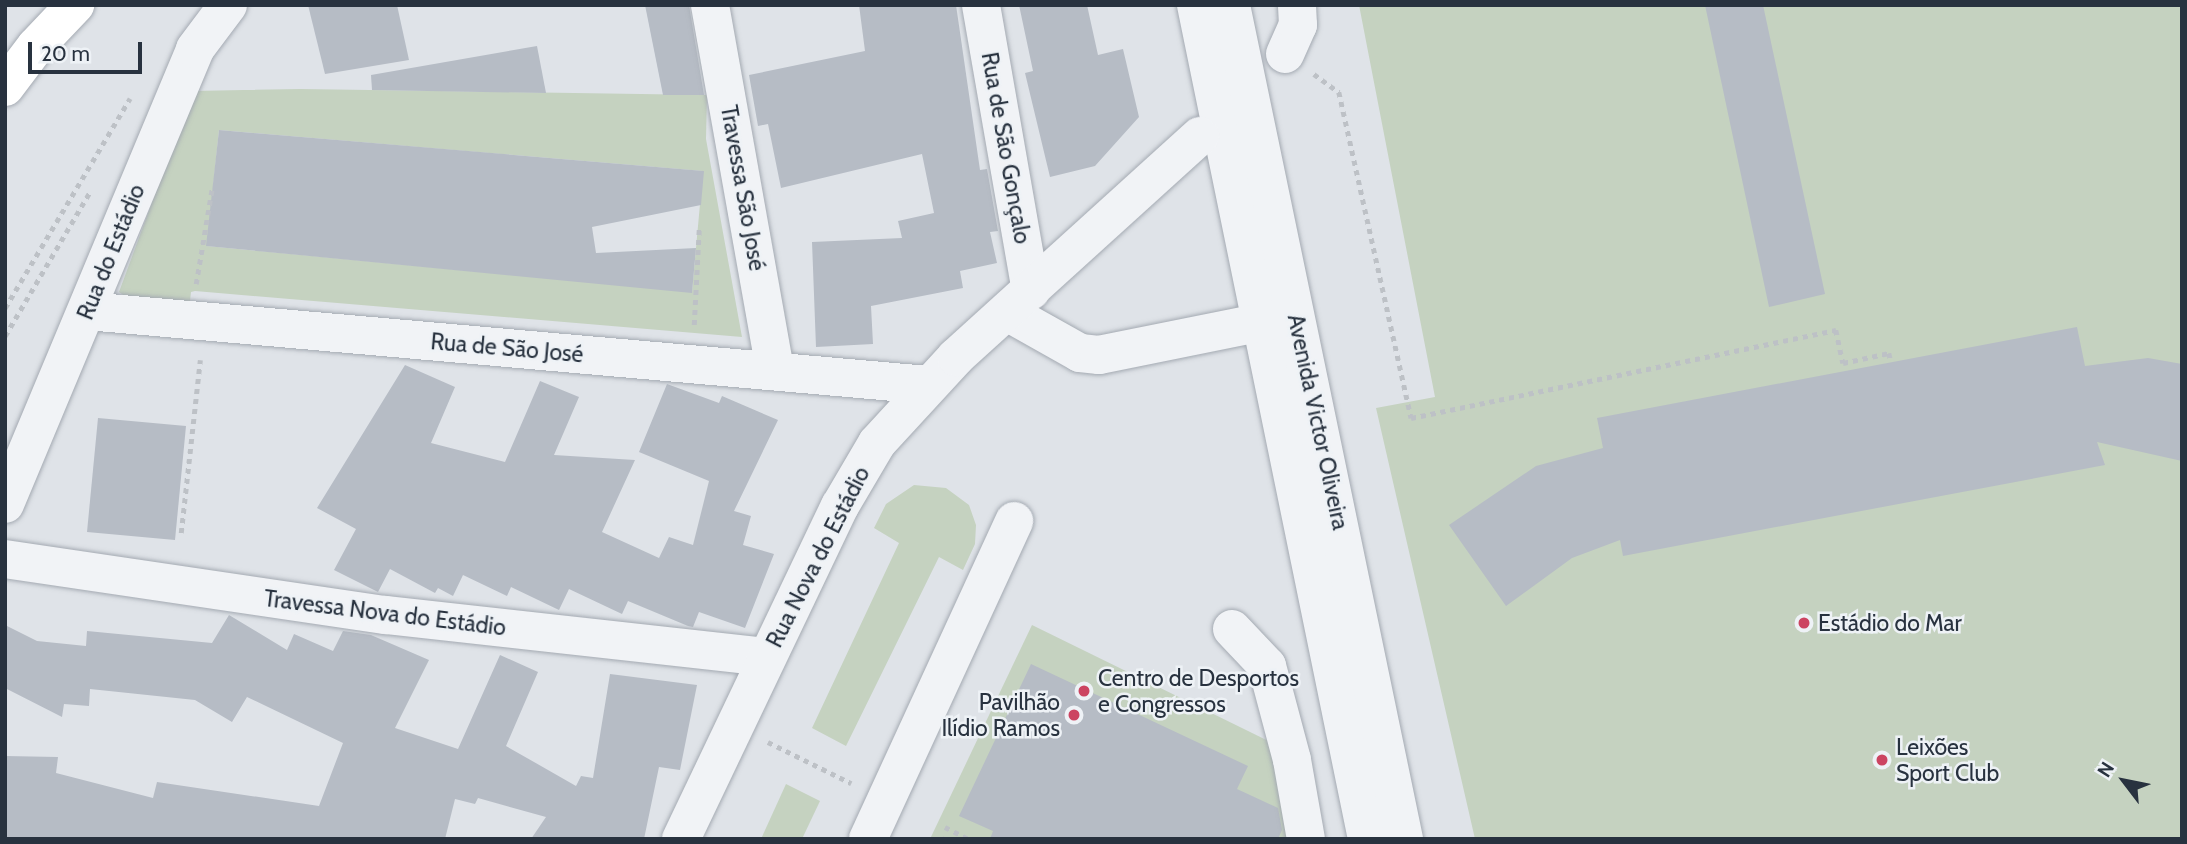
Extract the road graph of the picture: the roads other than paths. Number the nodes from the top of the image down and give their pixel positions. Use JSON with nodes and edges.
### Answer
{"nodes":[{"id":1,"x":75,"y":5,"type":"edge"},
{"id":2,"x":228,"y":5,"type":"edge"},
{"id":3,"x":710,"y":5,"type":"edge"},
{"id":4,"x":981,"y":5,"type":"edge"},
{"id":5,"x":1196,"y":5,"type":"edge"},
{"id":6,"x":1231,"y":5,"type":"edge"},
{"id":7,"x":1297,"y":5,"type":"edge"},
{"id":8,"x":1284,"y":54,"type":"road end"},
{"id":9,"x":5,"y":86,"type":"edge"},
{"id":10,"x":1200,"y":136,"type":"dead end"},
{"id":11,"x":1019,"y":301,"type":"junction"},
{"id":12,"x":87,"y":311,"type":"junction"},
{"id":13,"x":1280,"y":319,"type":"junction"},
{"id":14,"x":775,"y":371,"type":"junction"},
{"id":15,"x":927,"y":385,"type":"junction"},
{"id":16,"x":5,"y":505,"type":"edge"},
{"id":17,"x":1014,"y":521,"type":"dead end"},
{"id":18,"x":5,"y":559,"type":"edge"},
{"id":19,"x":1232,"y":629,"type":"dead end"},
{"id":20,"x":767,"y":657,"type":"junction"},
{"id":21,"x":681,"y":839,"type":"edge"},
{"id":22,"x":868,"y":839,"type":"edge"},
{"id":23,"x":1306,"y":839,"type":"edge"},
{"id":24,"x":1367,"y":839,"type":"edge"},
{"id":25,"x":1404,"y":839,"type":"edge"}],
"edges":[{"from":1,"to":9,"type":"highway"},
{"from":2,"to":12,"type":"street","name":"Rua do Estádio"},
{"from":3,"to":14,"type":"street","name":"Travessa São José"},
{"from":4,"to":11,"type":"street","name":"Rua de São Gonçalo"},
{"from":5,"to":13,"type":"street","name":"Avenida Victor Oliveira"},
{"from":6,"to":13,"type":"street","name":"Avenida Victor Oliveira"},
{"from":7,"to":8,"type":"street"},
{"from":10,"to":11,"type":"street","name":"Rua Nova do Estádio"},
{"from":11,"to":13,"type":"street"},
{"from":11,"to":15,"type":"street","name":"Rua Nova do Estádio"},
{"from":12,"to":14,"type":"street","name":"Rua de São José"},
{"from":12,"to":16,"type":"street","name":"Rua do Estádio"},
{"from":13,"to":24,"type":"street","name":"Avenida Victor Oliveira"},
{"from":13,"to":25,"type":"street","name":"Avenida Victor Oliveira"},
{"from":14,"to":15,"type":"street","name":"Rua de São José"},
{"from":15,"to":20,"type":"street","name":"Rua Nova do Estádio"},
{"from":17,"to":22,"type":"street"},
{"from":18,"to":20,"type":"street","name":"Travessa Nova do Estádio"},
{"from":19,"to":23,"type":"street"},
{"from":20,"to":21,"type":"street","name":"Rua Nova do Estádio"}]}
